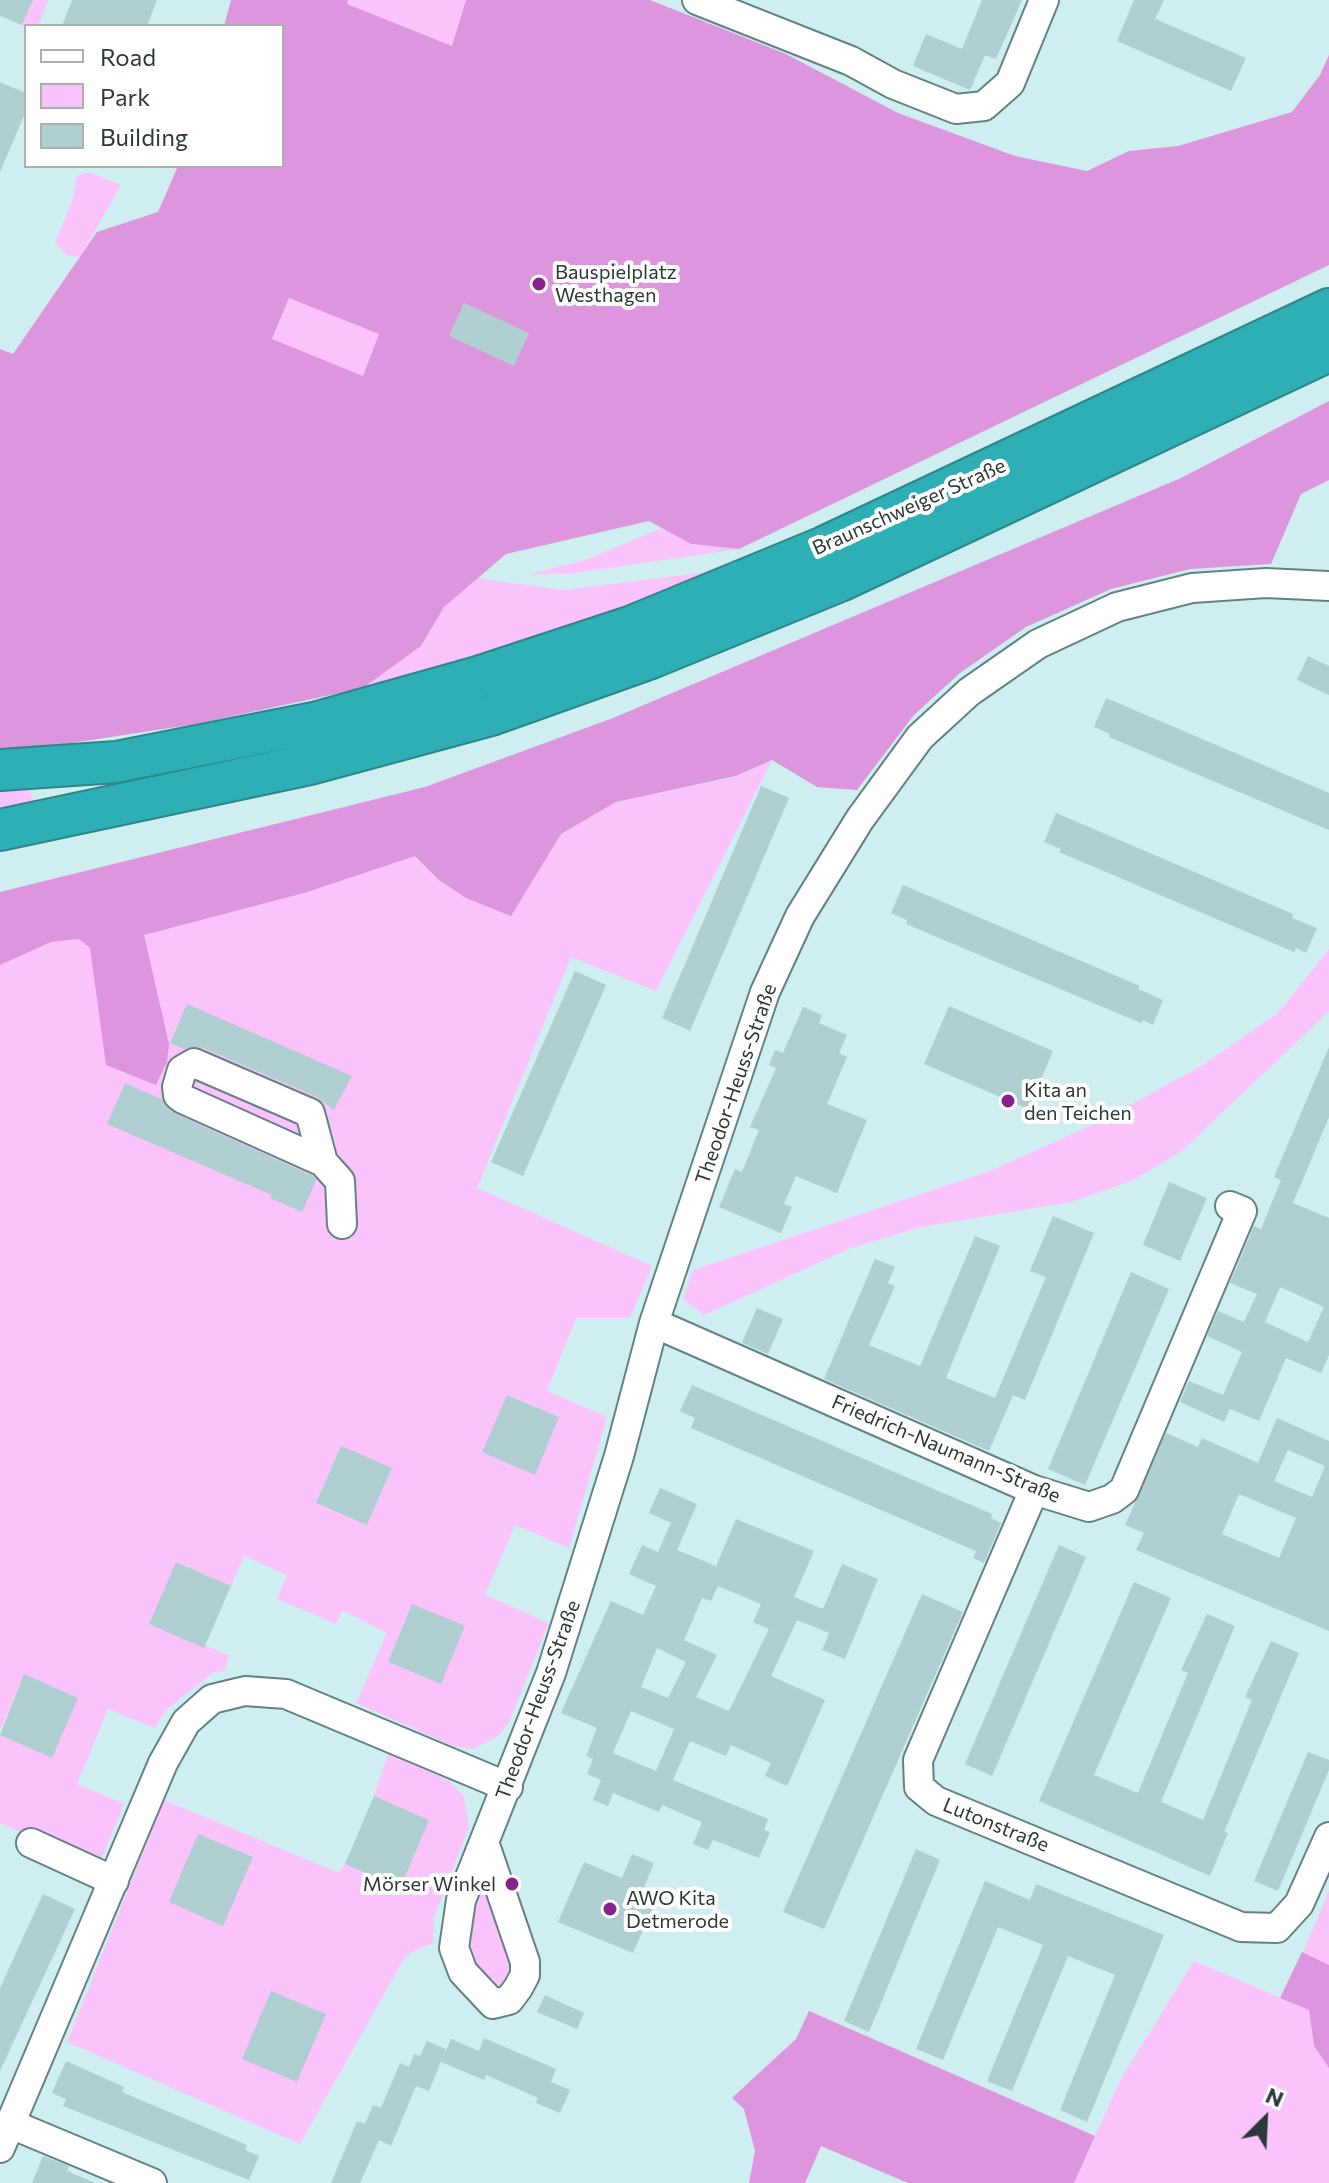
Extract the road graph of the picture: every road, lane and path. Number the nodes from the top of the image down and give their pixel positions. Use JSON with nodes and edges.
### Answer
{"nodes":[{"id":1,"x":697,"y":0,"type":"edge"},
{"id":2,"x":1044,"y":0,"type":"edge"},
{"id":3,"x":751,"y":9,"type":"edge"},
{"id":4,"x":1329,"y":309,"type":"edge"},
{"id":5,"x":1329,"y":351,"type":"edge"},
{"id":6,"x":1328,"y":584,"type":"edge"},
{"id":7,"x":0,"y":770,"type":"edge"},
{"id":8,"x":0,"y":830,"type":"edge"},
{"id":9,"x":323,"y":1162,"type":"junction"},
{"id":10,"x":1230,"y":1206,"type":"dead end"},
{"id":11,"x":342,"y":1224,"type":"dead end"},
{"id":12,"x":654,"y":1323,"type":"junction"},
{"id":13,"x":1034,"y":1490,"type":"junction"},
{"id":14,"x":508,"y":1787,"type":"junction"},
{"id":15,"x":1329,"y":1837,"type":"edge"},
{"id":16,"x":484,"y":1842,"type":"junction"},
{"id":17,"x":31,"y":1843,"type":"dead end"},
{"id":18,"x":114,"y":1881,"type":"junction"},
{"id":19,"x":5,"y":2136,"type":"edge"},
{"id":20,"x":152,"y":2183,"type":"edge"}],
"edges":[{"from":1,"to":3,"type":"street"},
{"from":2,"to":3,"type":"street"},
{"from":4,"to":7,"type":"highway","name":"Braunschweiger Straße"},
{"from":5,"to":8,"type":"highway","name":"Braunschweiger Straße"},
{"from":6,"to":12,"type":"street","name":"Theodor-Heuss-Straße"},
{"from":9,"to":9,"type":"street"},
{"from":9,"to":11,"type":"street"},
{"from":10,"to":13,"type":"street","name":"Friedrich-Naumann-Straße"},
{"from":12,"to":13,"type":"street","name":"Friedrich-Naumann-Straße"},
{"from":12,"to":14,"type":"street","name":"Theodor-Heuss-Straße"},
{"from":13,"to":15,"type":"street","name":"Lutonstraße"},
{"from":14,"to":16,"type":"street","name":"Theodor-Heuss-Straße"},
{"from":14,"to":18,"type":"street"},
{"from":16,"to":16,"type":"street","name":"Theodor-Heuss-Straße"},
{"from":17,"to":18,"type":"street"},
{"from":18,"to":19,"type":"street"},
{"from":19,"to":20,"type":"street"}]}
